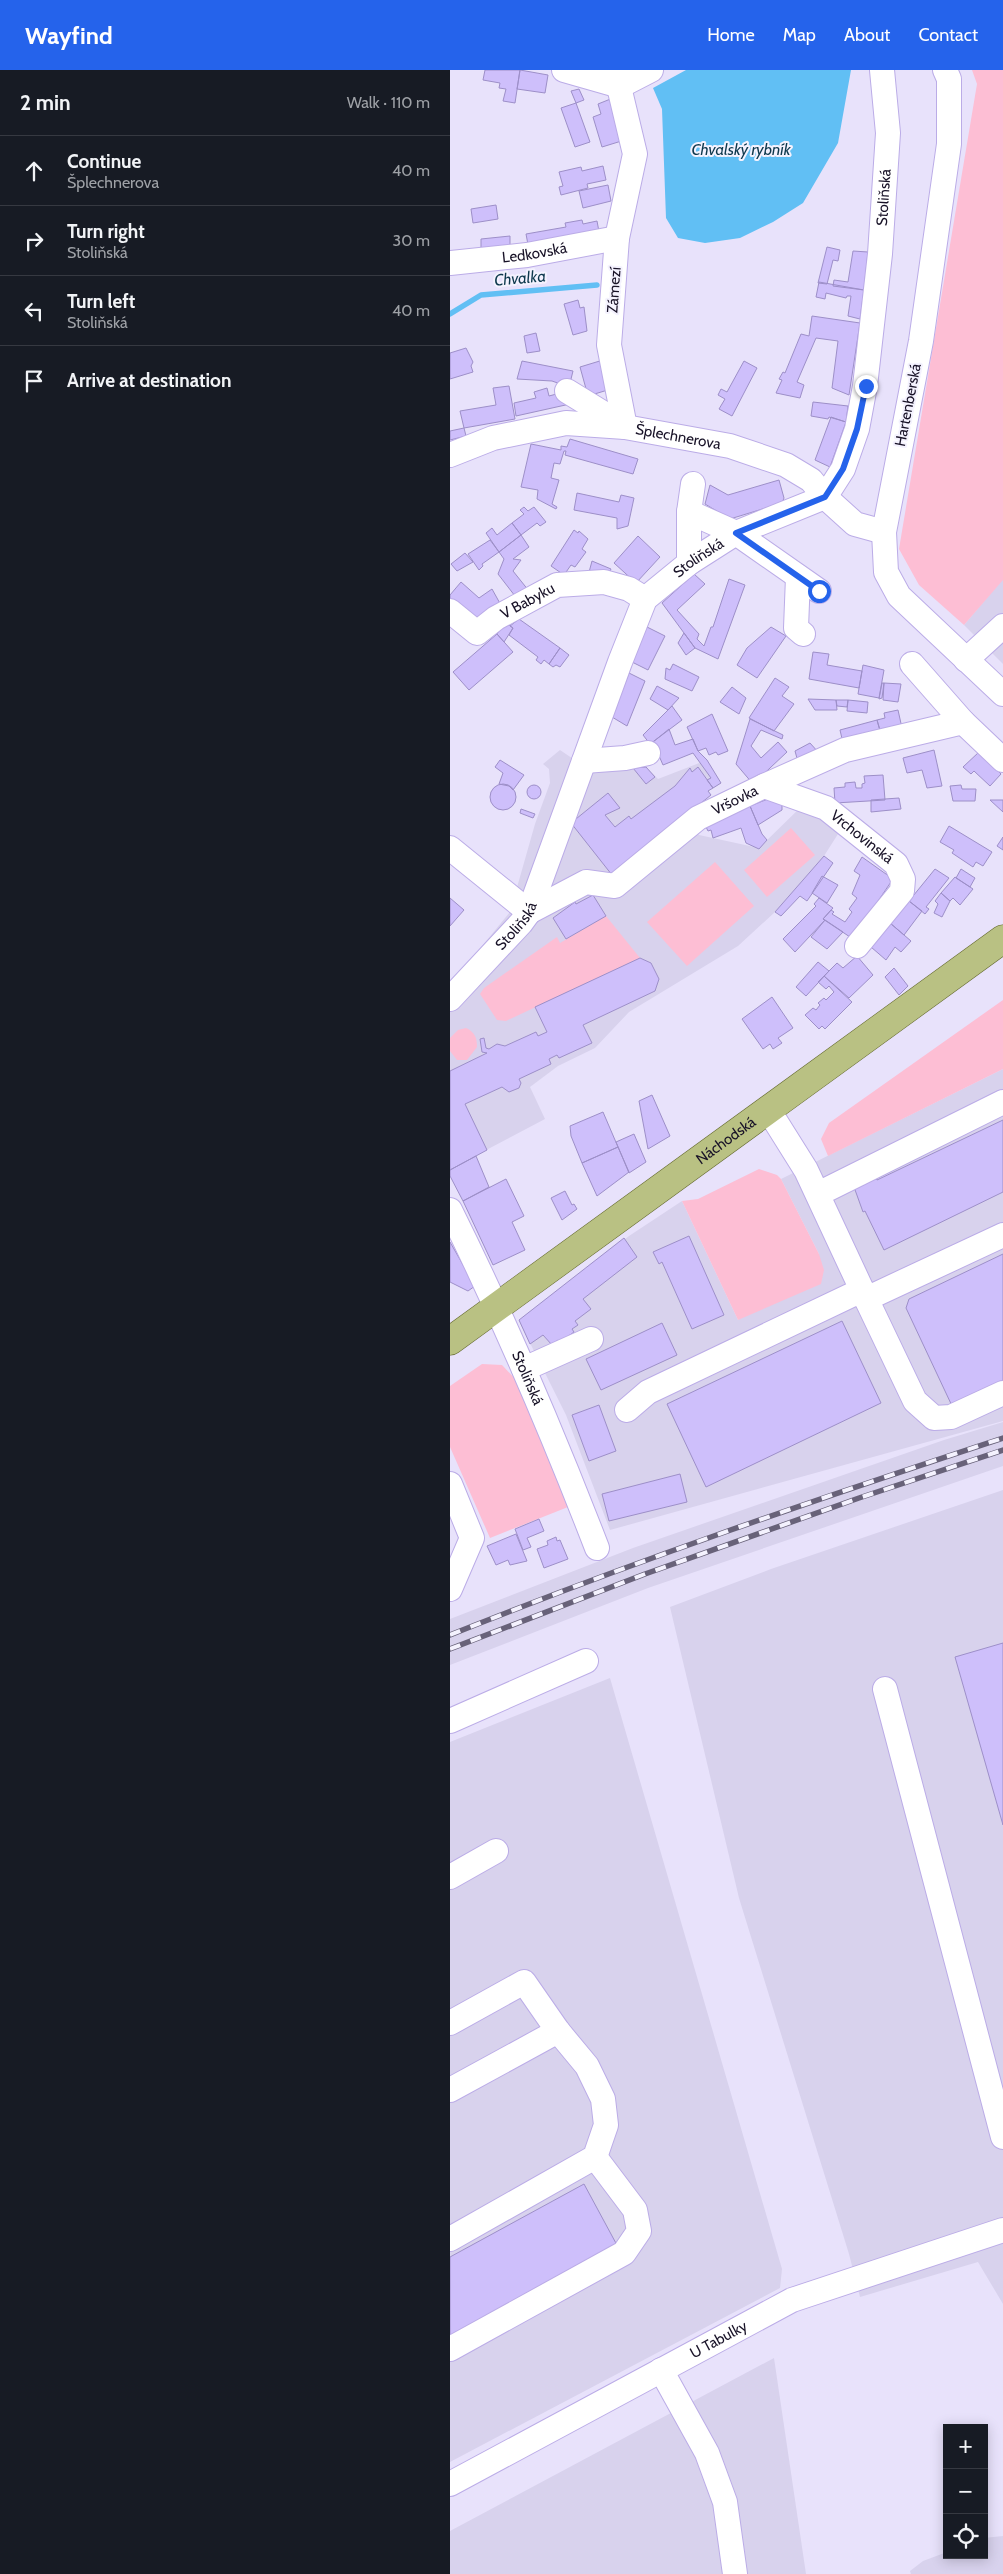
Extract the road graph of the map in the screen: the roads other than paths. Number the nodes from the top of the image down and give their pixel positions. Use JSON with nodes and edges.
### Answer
{"nodes":[{"id":1,"x":564,"y":70,"type":"edge"},
{"id":2,"x":651,"y":70,"type":"edge"},
{"id":3,"x":882,"y":70,"type":"edge"},
{"id":4,"x":945,"y":70,"type":"edge"},
{"id":5,"x":617,"y":78,"type":"edge"},
{"id":6,"x":618,"y":238,"type":"junction"},
{"id":7,"x":450,"y":262,"type":"edge"},
{"id":8,"x":568,"y":391,"type":"dead end"},
{"id":9,"x":625,"y":427,"type":"junction"},
{"id":10,"x":450,"y":454,"type":"edge"},
{"id":11,"x":693,"y":484,"type":"dead end"},
{"id":12,"x":825,"y":497,"type":"junction"},
{"id":13,"x":689,"y":512,"type":"junction"},
{"id":14,"x":884,"y":532,"type":"junction"},
{"id":15,"x":736,"y":533,"type":"junction"},
{"id":16,"x":689,"y":563,"type":"junction"},
{"id":17,"x":798,"y":577,"type":"junction"},
{"id":18,"x":819,"y":591,"type":"dead end"},
{"id":19,"x":645,"y":599,"type":"junction"},
{"id":20,"x":450,"y":611,"type":"edge"},
{"id":21,"x":1003,"y":626,"type":"edge"},
{"id":22,"x":803,"y":634,"type":"dead end"},
{"id":23,"x":966,"y":660,"type":"junction"},
{"id":24,"x":912,"y":664,"type":"dead end"},
{"id":25,"x":1003,"y":694,"type":"edge"},
{"id":26,"x":963,"y":722,"type":"junction"},
{"id":27,"x":648,"y":752,"type":"dead end"},
{"id":28,"x":1003,"y":760,"type":"edge"},
{"id":29,"x":584,"y":761,"type":"junction"},
{"id":30,"x":764,"y":786,"type":"junction"},
{"id":31,"x":450,"y":848,"type":"edge"},
{"id":32,"x":529,"y":912,"type":"junction"},
{"id":33,"x":1003,"y":939,"type":"edge"},
{"id":34,"x":856,"y":946,"type":"dead end"},
{"id":35,"x":450,"y":999,"type":"edge"},
{"id":36,"x":1003,"y":1102,"type":"edge"},
{"id":37,"x":769,"y":1110,"type":"junction"},
{"id":38,"x":818,"y":1194,"type":"junction"},
{"id":39,"x":450,"y":1210,"type":"edge"},
{"id":40,"x":1003,"y":1235,"type":"edge"},
{"id":41,"x":864,"y":1294,"type":"junction"},
{"id":42,"x":497,"y":1308,"type":"junction"},
{"id":43,"x":591,"y":1339,"type":"dead end"},
{"id":44,"x":450,"y":1341,"type":"edge"},
{"id":45,"x":524,"y":1369,"type":"junction"},
{"id":46,"x":1003,"y":1393,"type":"edge"},
{"id":47,"x":627,"y":1410,"type":"dead end"},
{"id":48,"x":450,"y":1484,"type":"edge"},
{"id":49,"x":597,"y":1548,"type":"dead end"},
{"id":50,"x":450,"y":1589,"type":"edge"},
{"id":51,"x":586,"y":1661,"type":"dead end"},
{"id":52,"x":886,"y":1689,"type":"dead end"},
{"id":53,"x":450,"y":1721,"type":"edge"},
{"id":54,"x":496,"y":1851,"type":"dead end"},
{"id":55,"x":450,"y":1877,"type":"edge"},
{"id":56,"x":450,"y":2023,"type":"edge"},
{"id":57,"x":558,"y":2031,"type":"junction"},
{"id":58,"x":450,"y":2090,"type":"edge"},
{"id":59,"x":1003,"y":2137,"type":"edge"},
{"id":60,"x":595,"y":2157,"type":"junction"},
{"id":61,"x":1003,"y":2230,"type":"edge"},
{"id":62,"x":450,"y":2239,"type":"edge"},
{"id":63,"x":450,"y":2349,"type":"edge"},
{"id":64,"x":661,"y":2370,"type":"junction"},
{"id":65,"x":450,"y":2484,"type":"edge"},
{"id":66,"x":735,"y":2574,"type":"edge"}],
"edges":[{"from":1,"to":5,"type":"street"},
{"from":2,"to":5,"type":"street"},
{"from":3,"to":12,"type":"street","name":"Stoliňská"},
{"from":4,"to":14,"type":"street","name":"Hartenberská"},
{"from":5,"to":6,"type":"street","name":"Zámezí"},
{"from":6,"to":7,"type":"street","name":"Ledkovská"},
{"from":6,"to":9,"type":"street","name":"Zámezí"},
{"from":8,"to":9,"type":"street"},
{"from":9,"to":10,"type":"street","name":"Šplechnerova"},
{"from":9,"to":12,"type":"street","name":"Šplechnerova"},
{"from":11,"to":13,"type":"street"},
{"from":12,"to":14,"type":"street","name":"Šplechnerova"},
{"from":12,"to":15,"type":"street","name":"Stoliňská"},
{"from":13,"to":15,"type":"street"},
{"from":13,"to":16,"type":"street"},
{"from":14,"to":23,"type":"street","name":"Hartenberská"},
{"from":15,"to":16,"type":"street","name":"Stoliňská"},
{"from":15,"to":17,"type":"street"},
{"from":16,"to":19,"type":"street","name":"Stoliňská"},
{"from":17,"to":18,"type":"street"},
{"from":17,"to":22,"type":"street"},
{"from":19,"to":20,"type":"street","name":"V Babyku"},
{"from":19,"to":29,"type":"street","name":"Stoliňská"},
{"from":21,"to":23,"type":"street"},
{"from":23,"to":25,"type":"street","name":"Hartenberská"},
{"from":24,"to":26,"type":"street"},
{"from":26,"to":28,"type":"street"},
{"from":26,"to":30,"type":"street","name":"Vršovka"},
{"from":27,"to":29,"type":"street"},
{"from":29,"to":32,"type":"street","name":"Stoliňská"},
{"from":30,"to":32,"type":"street","name":"Vršovka"},
{"from":30,"to":34,"type":"street","name":"Vrchovinská"},
{"from":31,"to":32,"type":"street"},
{"from":32,"to":35,"type":"street","name":"Stoliňská"},
{"from":33,"to":37,"type":"main road","name":"Náchodská"},
{"from":36,"to":38,"type":"street"},
{"from":37,"to":38,"type":"street"},
{"from":37,"to":42,"type":"main road","name":"Náchodská"},
{"from":38,"to":41,"type":"street"},
{"from":39,"to":42,"type":"street","name":"Stoliňská"},
{"from":40,"to":41,"type":"street"},
{"from":41,"to":46,"type":"street"},
{"from":41,"to":47,"type":"street"},
{"from":42,"to":44,"type":"main road","name":"Náchodská"},
{"from":42,"to":45,"type":"street","name":"Stoliňská"},
{"from":43,"to":45,"type":"street"},
{"from":45,"to":49,"type":"street","name":"Stoliňská"},
{"from":48,"to":50,"type":"street"},
{"from":51,"to":53,"type":"street"},
{"from":52,"to":59,"type":"street"},
{"from":54,"to":55,"type":"street"},
{"from":56,"to":57,"type":"street"},
{"from":57,"to":58,"type":"street"},
{"from":57,"to":60,"type":"street"},
{"from":60,"to":62,"type":"street"},
{"from":60,"to":63,"type":"street"},
{"from":61,"to":64,"type":"street","name":"U Tabulky"},
{"from":64,"to":65,"type":"street","name":"U Tabulky"},
{"from":64,"to":66,"type":"street"}]}
